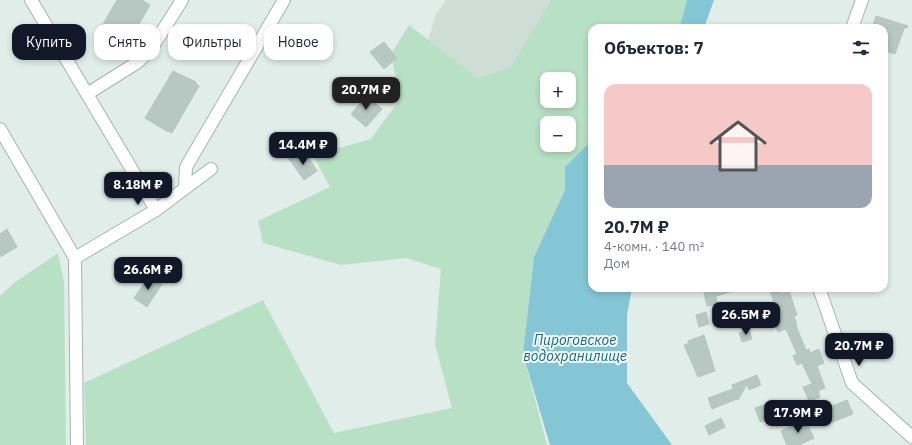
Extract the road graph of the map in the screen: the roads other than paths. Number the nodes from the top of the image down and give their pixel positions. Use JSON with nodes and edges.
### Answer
{"nodes":[{"id":1,"x":31,"y":0,"type":"edge"},
{"id":2,"x":182,"y":0,"type":"edge"},
{"id":3,"x":284,"y":0,"type":"edge"},
{"id":4,"x":862,"y":0,"type":"edge"},
{"id":5,"x":853,"y":24,"type":"edge"},
{"id":6,"x":87,"y":94,"type":"junction"},
{"id":7,"x":0,"y":129,"type":"edge"},
{"id":8,"x":211,"y":169,"type":"dead end"},
{"id":9,"x":185,"y":188,"type":"junction"},
{"id":10,"x":156,"y":210,"type":"junction"},
{"id":11,"x":75,"y":258,"type":"junction"},
{"id":12,"x":820,"y":292,"type":"edge"},
{"id":13,"x":912,"y":437,"type":"edge"},
{"id":14,"x":77,"y":445,"type":"edge"}],
"edges":[{"from":1,"to":6,"type":"street"},
{"from":2,"to":6,"type":"street"},
{"from":3,"to":9,"type":"street"},
{"from":4,"to":5,"type":"street"},
{"from":6,"to":10,"type":"street"},
{"from":7,"to":11,"type":"street"},
{"from":8,"to":9,"type":"street"},
{"from":9,"to":10,"type":"street"},
{"from":10,"to":11,"type":"street"},
{"from":11,"to":14,"type":"street"},
{"from":12,"to":13,"type":"street"}]}
